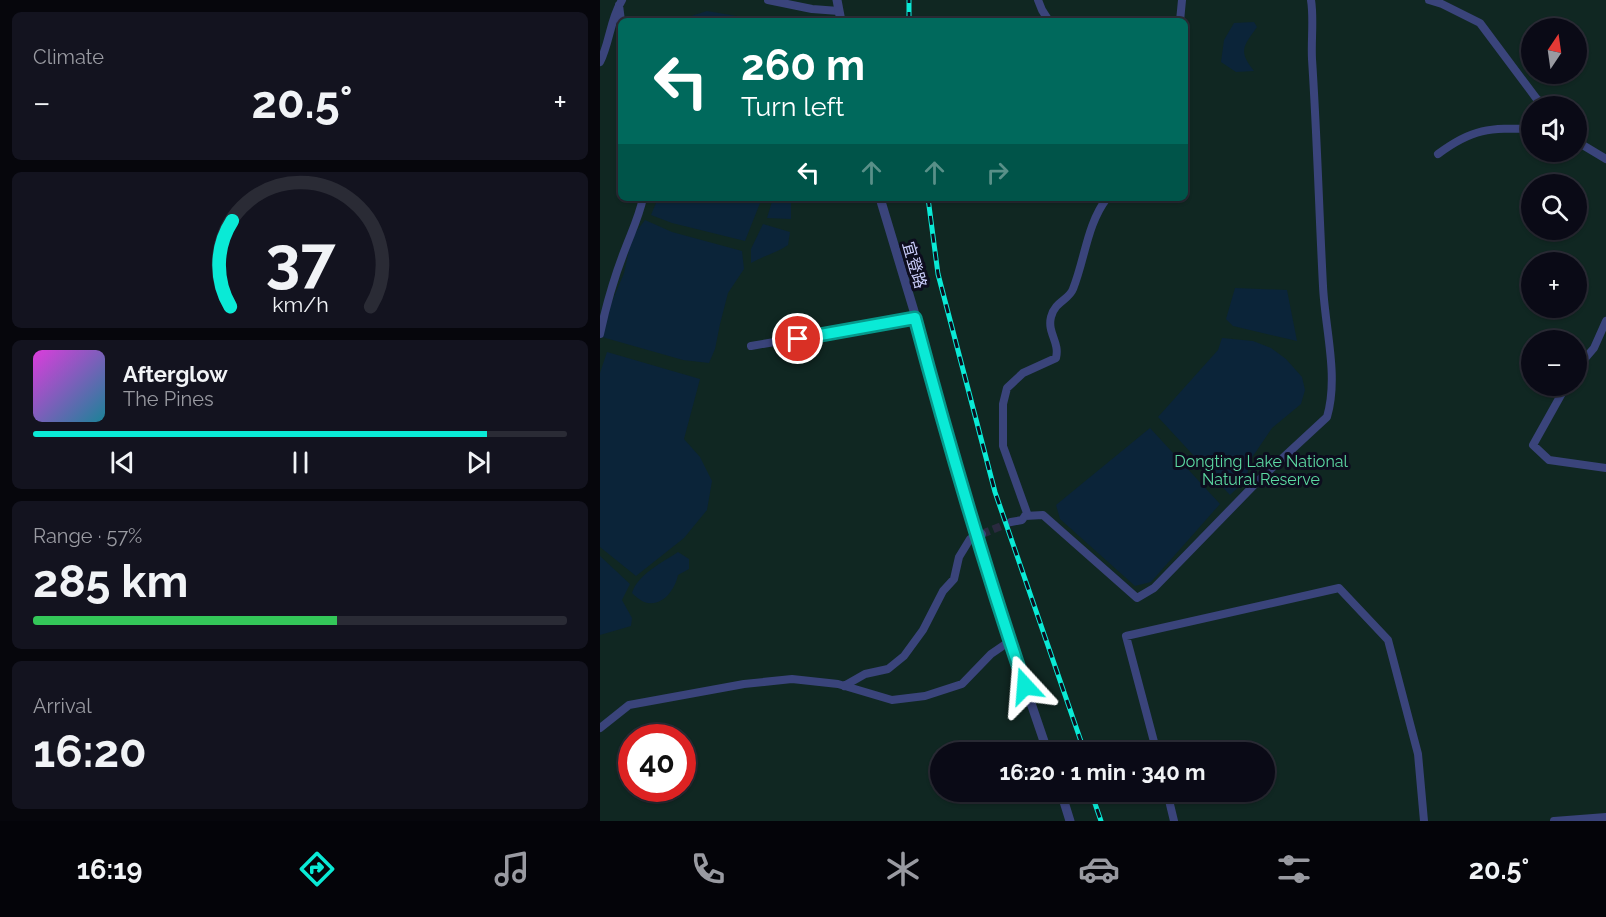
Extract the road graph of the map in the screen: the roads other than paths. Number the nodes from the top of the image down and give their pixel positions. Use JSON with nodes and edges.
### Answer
{"nodes":[{"id":1,"x":768,"y":0,"type":"edge"},
{"id":2,"x":837,"y":0,"type":"edge"},
{"id":3,"x":1038,"y":0,"type":"edge"},
{"id":4,"x":1182,"y":0,"type":"edge"},
{"id":5,"x":1311,"y":0,"type":"edge"},
{"id":6,"x":1429,"y":0,"type":"edge"},
{"id":7,"x":620,"y":2,"type":"edge"},
{"id":8,"x":840,"y":16,"type":"edge"},
{"id":9,"x":621,"y":18,"type":"edge"},
{"id":10,"x":1047,"y":18,"type":"edge"},
{"id":11,"x":1180,"y":18,"type":"edge"},
{"id":12,"x":600,"y":62,"type":"edge"},
{"id":13,"x":1535,"y":96,"type":"edge"},
{"id":14,"x":1521,"y":129,"type":"edge"},
{"id":15,"x":1587,"y":148,"type":"edge"},
{"id":16,"x":1438,"y":154,"type":"dead end"},
{"id":17,"x":1606,"y":159,"type":"edge"},
{"id":18,"x":642,"y":201,"type":"edge"},
{"id":19,"x":881,"y":201,"type":"edge"},
{"id":20,"x":1105,"y":201,"type":"edge"},
{"id":21,"x":915,"y":318,"type":"junction"},
{"id":22,"x":1606,"y":321,"type":"edge"},
{"id":23,"x":600,"y":334,"type":"edge"},
{"id":24,"x":751,"y":346,"type":"dead end"},
{"id":25,"x":1587,"y":356,"type":"edge"},
{"id":26,"x":1560,"y":396,"type":"edge"},
{"id":27,"x":1606,"y":468,"type":"edge"},
{"id":28,"x":1025,"y":516,"type":"junction"},
{"id":29,"x":1011,"y":522,"type":"tunnel mouth"},
{"id":30,"x":979,"y":535,"type":"junction"},
{"id":31,"x":1010,"y":641,"type":"junction"},
{"id":32,"x":844,"y":686,"type":"junction"},
{"id":33,"x":600,"y":728,"type":"edge"},
{"id":34,"x":1044,"y":742,"type":"edge"},
{"id":35,"x":1154,"y":742,"type":"edge"},
{"id":36,"x":1064,"y":802,"type":"edge"},
{"id":37,"x":1169,"y":802,"type":"edge"},
{"id":38,"x":1606,"y":817,"type":"edge"},
{"id":39,"x":1071,"y":821,"type":"edge"},
{"id":40,"x":1174,"y":821,"type":"edge"},
{"id":41,"x":1424,"y":821,"type":"edge"},
{"id":42,"x":1554,"y":821,"type":"edge"}],
"edges":[{"from":1,"to":8,"type":"street"},
{"from":2,"to":8,"type":"street"},
{"from":3,"to":10,"type":"street"},
{"from":4,"to":11,"type":"street"},
{"from":5,"to":28,"type":"street"},
{"from":6,"to":13,"type":"street"},
{"from":7,"to":9,"type":"street"},
{"from":7,"to":12,"type":"street"},
{"from":14,"to":16,"type":"street"},
{"from":15,"to":17,"type":"street"},
{"from":18,"to":23,"type":"street"},
{"from":19,"to":21,"type":"street","name":"宜登路"},
{"from":20,"to":28,"type":"street"},
{"from":21,"to":24,"type":"street"},
{"from":21,"to":30,"type":"street","name":"宜登路"},
{"from":22,"to":25,"type":"street"},
{"from":26,"to":27,"type":"street"},
{"from":28,"to":29,"type":"street"},
{"from":30,"to":31,"type":"street","name":"宜登路"},
{"from":30,"to":32,"type":"street"},
{"from":31,"to":32,"type":"street"},
{"from":31,"to":34,"type":"street","name":"宜登路"},
{"from":32,"to":33,"type":"street"},
{"from":35,"to":41,"type":"street"},
{"from":36,"to":39,"type":"street"},
{"from":37,"to":40,"type":"street"},
{"from":38,"to":42,"type":"street"}]}
